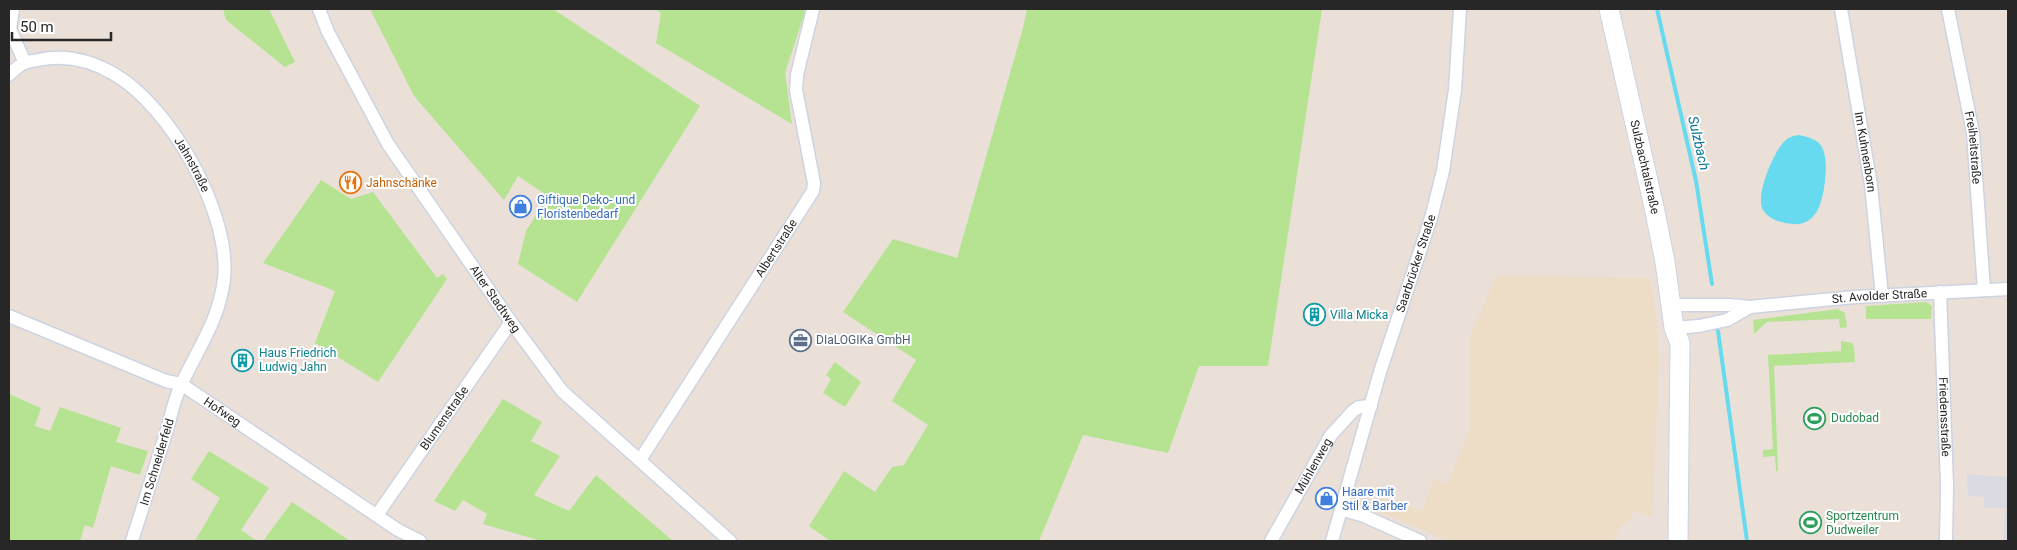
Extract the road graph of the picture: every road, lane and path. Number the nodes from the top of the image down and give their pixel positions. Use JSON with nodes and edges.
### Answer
{"nodes":[{"id":1,"x":13,"y":9,"type":"edge"},
{"id":2,"x":319,"y":9,"type":"edge"},
{"id":3,"x":813,"y":9,"type":"edge"},
{"id":4,"x":1460,"y":9,"type":"edge"},
{"id":5,"x":1609,"y":9,"type":"edge"},
{"id":6,"x":1841,"y":9,"type":"edge"},
{"id":7,"x":1948,"y":9,"type":"edge"},
{"id":8,"x":25,"y":63,"type":"junction"},
{"id":9,"x":9,"y":75,"type":"edge"},
{"id":10,"x":2008,"y":289,"type":"edge"},
{"id":11,"x":1984,"y":290,"type":"junction"},
{"id":12,"x":1940,"y":292,"type":"junction"},
{"id":13,"x":1882,"y":296,"type":"junction"},
{"id":14,"x":1671,"y":305,"type":"junction"},
{"id":15,"x":1750,"y":307,"type":"junction"},
{"id":16,"x":9,"y":316,"type":"edge"},
{"id":17,"x":511,"y":322,"type":"junction"},
{"id":18,"x":1672,"y":336,"type":"junction"},
{"id":19,"x":181,"y":384,"type":"junction"},
{"id":20,"x":1371,"y":406,"type":"junction"},
{"id":21,"x":640,"y":460,"type":"junction"},
{"id":22,"x":1341,"y":509,"type":"junction"},
{"id":23,"x":377,"y":515,"type":"junction"},
{"id":24,"x":132,"y":541,"type":"edge"},
{"id":25,"x":420,"y":541,"type":"edge"},
{"id":26,"x":730,"y":541,"type":"edge"},
{"id":27,"x":1271,"y":541,"type":"edge"},
{"id":28,"x":1332,"y":541,"type":"edge"},
{"id":29,"x":1420,"y":541,"type":"edge"},
{"id":30,"x":1666,"y":541,"type":"edge"},
{"id":31,"x":1678,"y":541,"type":"edge"},
{"id":32,"x":1946,"y":541,"type":"edge"}],
"edges":[{"from":1,"to":8,"type":"street"},
{"from":2,"to":17,"type":"street","name":"Alter Stadtweg"},
{"from":3,"to":21,"type":"street","name":"Albertstraße"},
{"from":4,"to":20,"type":"street","name":"Saarbrücker Straße"},
{"from":5,"to":14,"type":"main road","name":"Sulzbachtalstraße"},
{"from":6,"to":13,"type":"street","name":"Im Kuhnenborn"},
{"from":7,"to":11,"type":"street","name":"Freiheitstraße"},
{"from":8,"to":9,"type":"street","name":"Jahnstraße"},
{"from":8,"to":19,"type":"street","name":"Jahnstraße"},
{"from":10,"to":11,"type":"street","name":"St. Avolder Straße"},
{"from":11,"to":12,"type":"street","name":"St. Avolder Straße"},
{"from":12,"to":13,"type":"street","name":"St. Avolder Straße"},
{"from":12,"to":32,"type":"street","name":"Friedensstraße"},
{"from":13,"to":15,"type":"street","name":"St. Avolder Straße"},
{"from":14,"to":15,"type":"street","name":"St. Avolder Straße"},
{"from":14,"to":18,"type":"main road","name":"Sulzbachtalstraße"},
{"from":15,"to":18,"type":"street","name":"St. Avolder Straße"},
{"from":16,"to":19,"type":"street","name":"Hofweg"},
{"from":17,"to":21,"type":"street","name":"Alter Stadtweg"},
{"from":17,"to":23,"type":"street","name":"Blumenstraße"},
{"from":18,"to":30,"type":"main road","name":"Sulzbachtalstraße"},
{"from":18,"to":31,"type":"main road","name":"Sulzbachtalstraße"},
{"from":19,"to":23,"type":"street","name":"Hofweg"},
{"from":19,"to":24,"type":"street","name":"Im Schneiderfeld"},
{"from":20,"to":22,"type":"street","name":"Saarbrücker Straße"},
{"from":20,"to":27,"type":"street","name":"Mühlenweg"},
{"from":21,"to":26,"type":"street","name":"Alter Stadtweg"},
{"from":22,"to":28,"type":"street","name":"Saarbrücker Straße"},
{"from":22,"to":29,"type":"street"},
{"from":23,"to":25,"type":"street","name":"Hofweg"}]}
